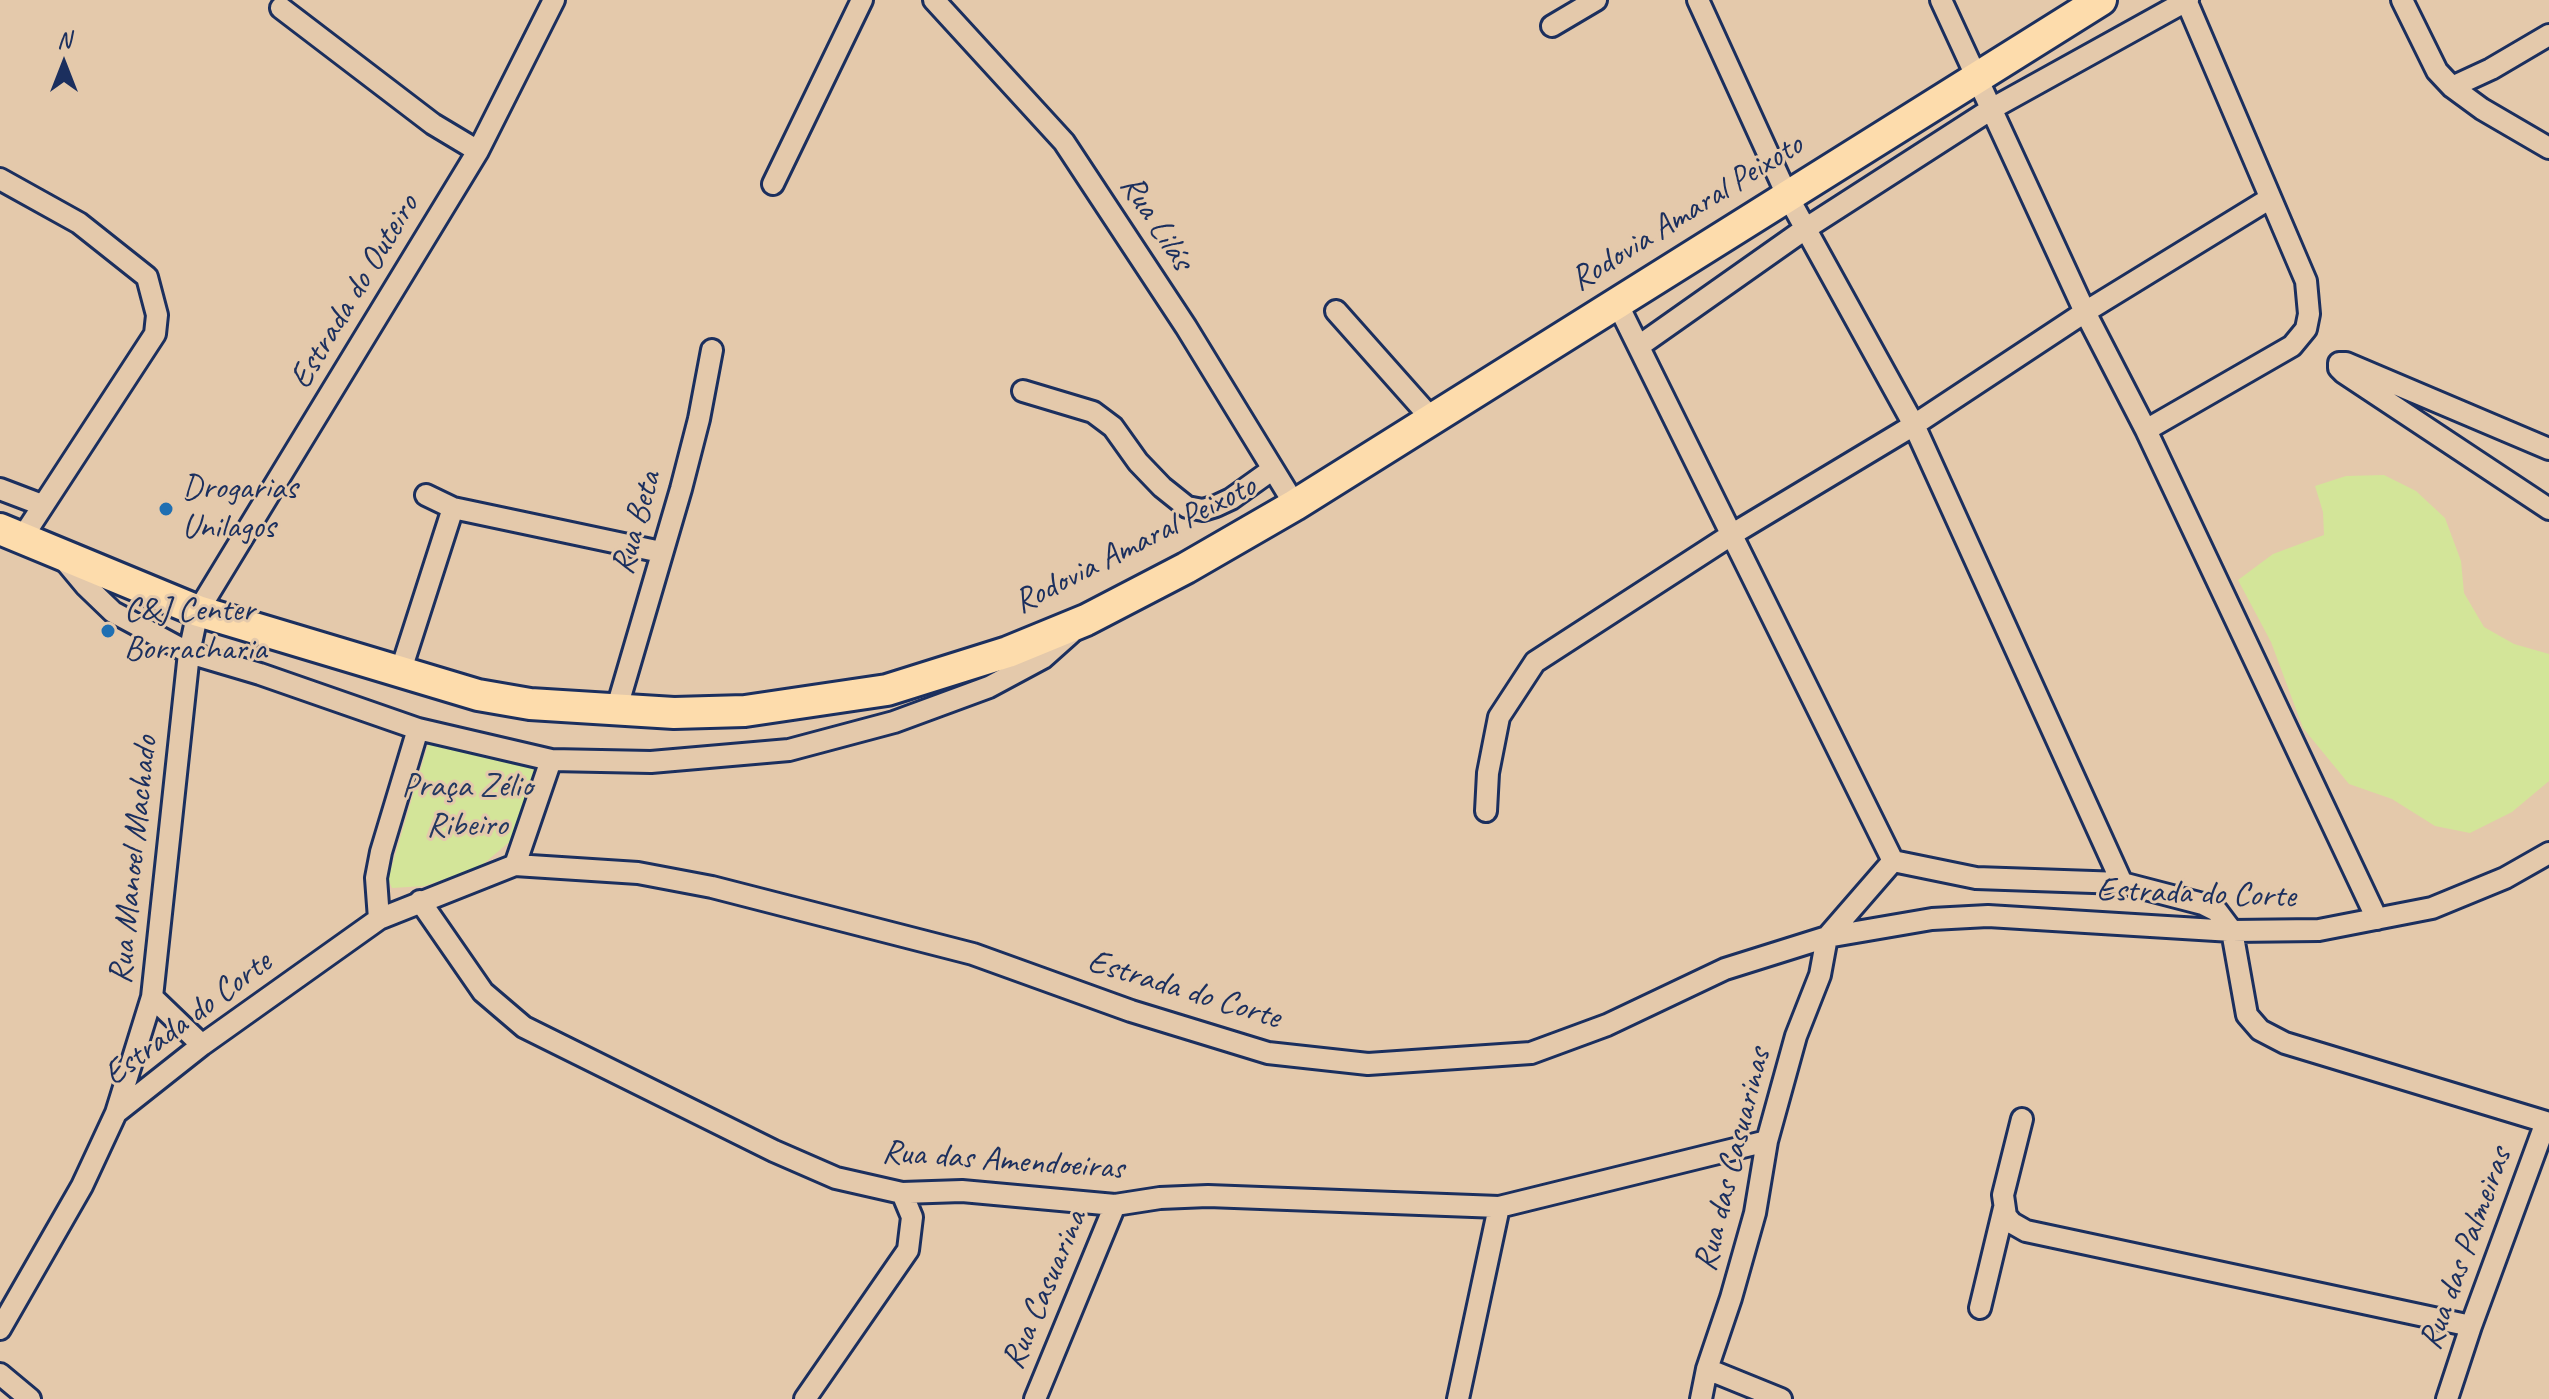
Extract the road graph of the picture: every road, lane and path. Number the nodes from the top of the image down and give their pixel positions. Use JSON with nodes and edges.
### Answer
{"nodes":[{"id":1,"x":554,"y":0,"type":"edge"},
{"id":2,"x":862,"y":0,"type":"edge"},
{"id":3,"x":934,"y":0,"type":"edge"},
{"id":4,"x":1596,"y":0,"type":"edge"},
{"id":5,"x":1698,"y":0,"type":"edge"},
{"id":6,"x":1941,"y":0,"type":"edge"},
{"id":7,"x":2101,"y":0,"type":"edge"},
{"id":8,"x":2187,"y":0,"type":"edge"},
{"id":9,"x":2402,"y":0,"type":"edge"},
{"id":10,"x":281,"y":8,"type":"dead end"},
{"id":11,"x":1552,"y":26,"type":"dead end"},
{"id":12,"x":2549,"y":35,"type":"edge"},
{"id":13,"x":1978,"y":77,"type":"junction"},
{"id":14,"x":2452,"y":87,"type":"junction"},
{"id":15,"x":1993,"y":108,"type":"junction"},
{"id":16,"x":2549,"y":148,"type":"edge"},
{"id":17,"x":478,"y":151,"type":"junction"},
{"id":18,"x":0,"y":179,"type":"edge"},
{"id":19,"x":773,"y":184,"type":"dead end"},
{"id":20,"x":1787,"y":195,"type":"junction"},
{"id":21,"x":2269,"y":199,"type":"junction"},
{"id":22,"x":1805,"y":229,"type":"junction"},
{"id":23,"x":1617,"y":303,"type":"junction"},
{"id":24,"x":1336,"y":311,"type":"dead end"},
{"id":25,"x":2085,"y":312,"type":"junction"},
{"id":26,"x":1639,"y":346,"type":"junction"},
{"id":27,"x":712,"y":350,"type":"dead end"},
{"id":28,"x":1023,"y":391,"type":"dead end"},
{"id":29,"x":1431,"y":418,"type":"junction"},
{"id":30,"x":1914,"y":425,"type":"junction"},
{"id":31,"x":2146,"y":430,"type":"junction"},
{"id":32,"x":2549,"y":449,"type":"edge"},
{"id":33,"x":1273,"y":469,"type":"junction"},
{"id":34,"x":0,"y":489,"type":"edge"},
{"id":35,"x":426,"y":495,"type":"dead end"},
{"id":36,"x":42,"y":505,"type":"junction"},
{"id":37,"x":1295,"y":505,"type":"junction"},
{"id":38,"x":453,"y":508,"type":"junction"},
{"id":39,"x":2549,"y":509,"type":"edge"},
{"id":40,"x":11,"y":533,"type":"edge"},
{"id":41,"x":1731,"y":535,"type":"junction"},
{"id":42,"x":661,"y":552,"type":"junction"},
{"id":43,"x":59,"y":553,"type":"junction"},
{"id":44,"x":198,"y":611,"type":"junction"},
{"id":45,"x":1086,"y":620,"type":"junction"},
{"id":46,"x":189,"y":653,"type":"junction"},
{"id":47,"x":400,"y":673,"type":"junction"},
{"id":48,"x":616,"y":711,"type":"junction"},
{"id":49,"x":418,"y":729,"type":"junction"},
{"id":50,"x":551,"y":760,"type":"junction"},
{"id":51,"x":1486,"y":811,"type":"dead end"},
{"id":52,"x":2549,"y":853,"type":"edge"},
{"id":53,"x":1893,"y":861,"type":"junction"},
{"id":54,"x":515,"y":865,"type":"junction"},
{"id":55,"x":2122,"y":883,"type":"junction"},
{"id":56,"x":420,"y":901,"type":"junction"},
{"id":57,"x":379,"y":919,"type":"junction"},
{"id":58,"x":2377,"y":919,"type":"junction"},
{"id":59,"x":2232,"y":931,"type":"junction"},
{"id":60,"x":1827,"y":937,"type":"junction"},
{"id":61,"x":152,"y":997,"type":"junction"},
{"id":62,"x":202,"y":1045,"type":"junction"},
{"id":63,"x":116,"y":1113,"type":"junction"},
{"id":64,"x":2022,"y":1119,"type":"dead end"},
{"id":65,"x":2547,"y":1121,"type":"edge"},
{"id":66,"x":1767,"y":1141,"type":"junction"},
{"id":67,"x":902,"y":1193,"type":"junction"},
{"id":68,"x":1115,"y":1205,"type":"junction"},
{"id":69,"x":1499,"y":1207,"type":"junction"},
{"id":70,"x":2004,"y":1208,"type":"junction"},
{"id":71,"x":1980,"y":1308,"type":"dead end"},
{"id":72,"x":2471,"y":1326,"type":"junction"},
{"id":73,"x":0,"y":1329,"type":"edge"},
{"id":74,"x":1707,"y":1369,"type":"junction"},
{"id":75,"x":0,"y":1374,"type":"edge"},
{"id":76,"x":1042,"y":1397,"type":"edge"},
{"id":77,"x":30,"y":1399,"type":"edge"},
{"id":78,"x":805,"y":1399,"type":"edge"},
{"id":79,"x":1458,"y":1399,"type":"edge"},
{"id":80,"x":1701,"y":1399,"type":"edge"},
{"id":81,"x":1781,"y":1399,"type":"edge"},
{"id":82,"x":2447,"y":1399,"type":"edge"}],
"edges":[{"from":1,"to":17,"type":"street","name":"Estrada do Outeiro"},
{"from":2,"to":19,"type":"street"},
{"from":3,"to":33,"type":"street","name":"Rua Lilás"},
{"from":4,"to":11,"type":"street"},
{"from":5,"to":20,"type":"street"},
{"from":6,"to":13,"type":"street"},
{"from":7,"to":13,"type":"highway","name":"Rodovia Amaral Peixoto"},
{"from":8,"to":15,"type":"street"},
{"from":8,"to":21,"type":"street"},
{"from":9,"to":14,"type":"street"},
{"from":10,"to":17,"type":"street"},
{"from":12,"to":14,"type":"street"},
{"from":13,"to":15,"type":"street"},
{"from":13,"to":20,"type":"highway","name":"Rodovia Amaral Peixoto"},
{"from":14,"to":16,"type":"street"},
{"from":15,"to":22,"type":"street"},
{"from":15,"to":25,"type":"street"},
{"from":17,"to":44,"type":"street","name":"Estrada do Outeiro"},
{"from":18,"to":36,"type":"street"},
{"from":20,"to":22,"type":"street"},
{"from":20,"to":23,"type":"highway","name":"Rodovia Amaral Peixoto"},
{"from":21,"to":25,"type":"street"},
{"from":21,"to":31,"type":"street"},
{"from":22,"to":26,"type":"street"},
{"from":22,"to":30,"type":"street"},
{"from":23,"to":26,"type":"street"},
{"from":23,"to":29,"type":"highway","name":"Rodovia Amaral Peixoto"},
{"from":24,"to":29,"type":"street"},
{"from":25,"to":30,"type":"street"},
{"from":25,"to":31,"type":"street"},
{"from":26,"to":41,"type":"street"},
{"from":27,"to":42,"type":"street","name":"Rua Beta"},
{"from":28,"to":33,"type":"street"},
{"from":29,"to":37,"type":"highway","name":"Rodovia Amaral Peixoto"},
{"from":30,"to":41,"type":"street"},
{"from":30,"to":55,"type":"street"},
{"from":31,"to":58,"type":"street"},
{"from":32,"to":39,"type":"street"},
{"from":33,"to":37,"type":"street","name":"Rua Lilás"},
{"from":34,"to":36,"type":"street"},
{"from":35,"to":38,"type":"street"},
{"from":36,"to":40,"type":"street"},
{"from":37,"to":45,"type":"highway","name":"Rodovia Amaral Peixoto"},
{"from":38,"to":42,"type":"street"},
{"from":38,"to":47,"type":"street"},
{"from":40,"to":43,"type":"highway","name":"Rodovia Amaral Peixoto"},
{"from":41,"to":51,"type":"street"},
{"from":41,"to":53,"type":"street"},
{"from":42,"to":48,"type":"street","name":"Rua Beta"},
{"from":43,"to":44,"type":"highway","name":"Rodovia Amaral Peixoto"},
{"from":43,"to":46,"type":"street"},
{"from":44,"to":46,"type":"street","name":"Rua Manoel Machado"},
{"from":44,"to":47,"type":"highway","name":"Rodovia Amaral Peixoto"},
{"from":45,"to":48,"type":"highway","name":"Rodovia Amaral Peixoto"},
{"from":45,"to":50,"type":"street"},
{"from":46,"to":49,"type":"street"},
{"from":46,"to":61,"type":"street","name":"Rua Manoel Machado"},
{"from":47,"to":48,"type":"highway","name":"Rodovia Amaral Peixoto"},
{"from":49,"to":50,"type":"street"},
{"from":49,"to":57,"type":"street"},
{"from":50,"to":54,"type":"street"},
{"from":52,"to":58,"type":"street","name":"Estrada do Corte"},
{"from":53,"to":55,"type":"street"},
{"from":53,"to":60,"type":"street"},
{"from":54,"to":56,"type":"street","name":"Estrada do Corte"},
{"from":54,"to":60,"type":"street","name":"Estrada do Corte"},
{"from":55,"to":59,"type":"street"},
{"from":56,"to":57,"type":"street","name":"Estrada do Corte"},
{"from":56,"to":67,"type":"street","name":"Rua das Amendoeiras"},
{"from":57,"to":62,"type":"street","name":"Estrada do Corte"},
{"from":58,"to":59,"type":"street","name":"Estrada do Corte"},
{"from":59,"to":60,"type":"street","name":"Estrada do Corte"},
{"from":59,"to":65,"type":"street"},
{"from":60,"to":66,"type":"street","name":"Rua das Casuarinas"},
{"from":61,"to":62,"type":"street"},
{"from":61,"to":63,"type":"street","name":"Rua Manoel Machado"},
{"from":62,"to":63,"type":"street","name":"Estrada do Corte"},
{"from":63,"to":73,"type":"street","name":"Estrada do Corte"},
{"from":64,"to":70,"type":"street"},
{"from":65,"to":72,"type":"street","name":"Rua das Palmeiras"},
{"from":66,"to":69,"type":"street","name":"Rua das Amendoeiras"},
{"from":66,"to":74,"type":"street","name":"Rua das Casuarinas"},
{"from":67,"to":68,"type":"street","name":"Rua das Amendoeiras"},
{"from":67,"to":78,"type":"street"},
{"from":68,"to":69,"type":"street","name":"Rua das Amendoeiras"},
{"from":68,"to":76,"type":"street","name":"Rua Casuarina"},
{"from":69,"to":79,"type":"street"},
{"from":70,"to":71,"type":"street"},
{"from":70,"to":72,"type":"street"},
{"from":72,"to":82,"type":"street","name":"Rua das Palmeiras"},
{"from":74,"to":80,"type":"street","name":"Rua das Casuarinas"},
{"from":74,"to":81,"type":"street"},
{"from":75,"to":77,"type":"street"}]}
